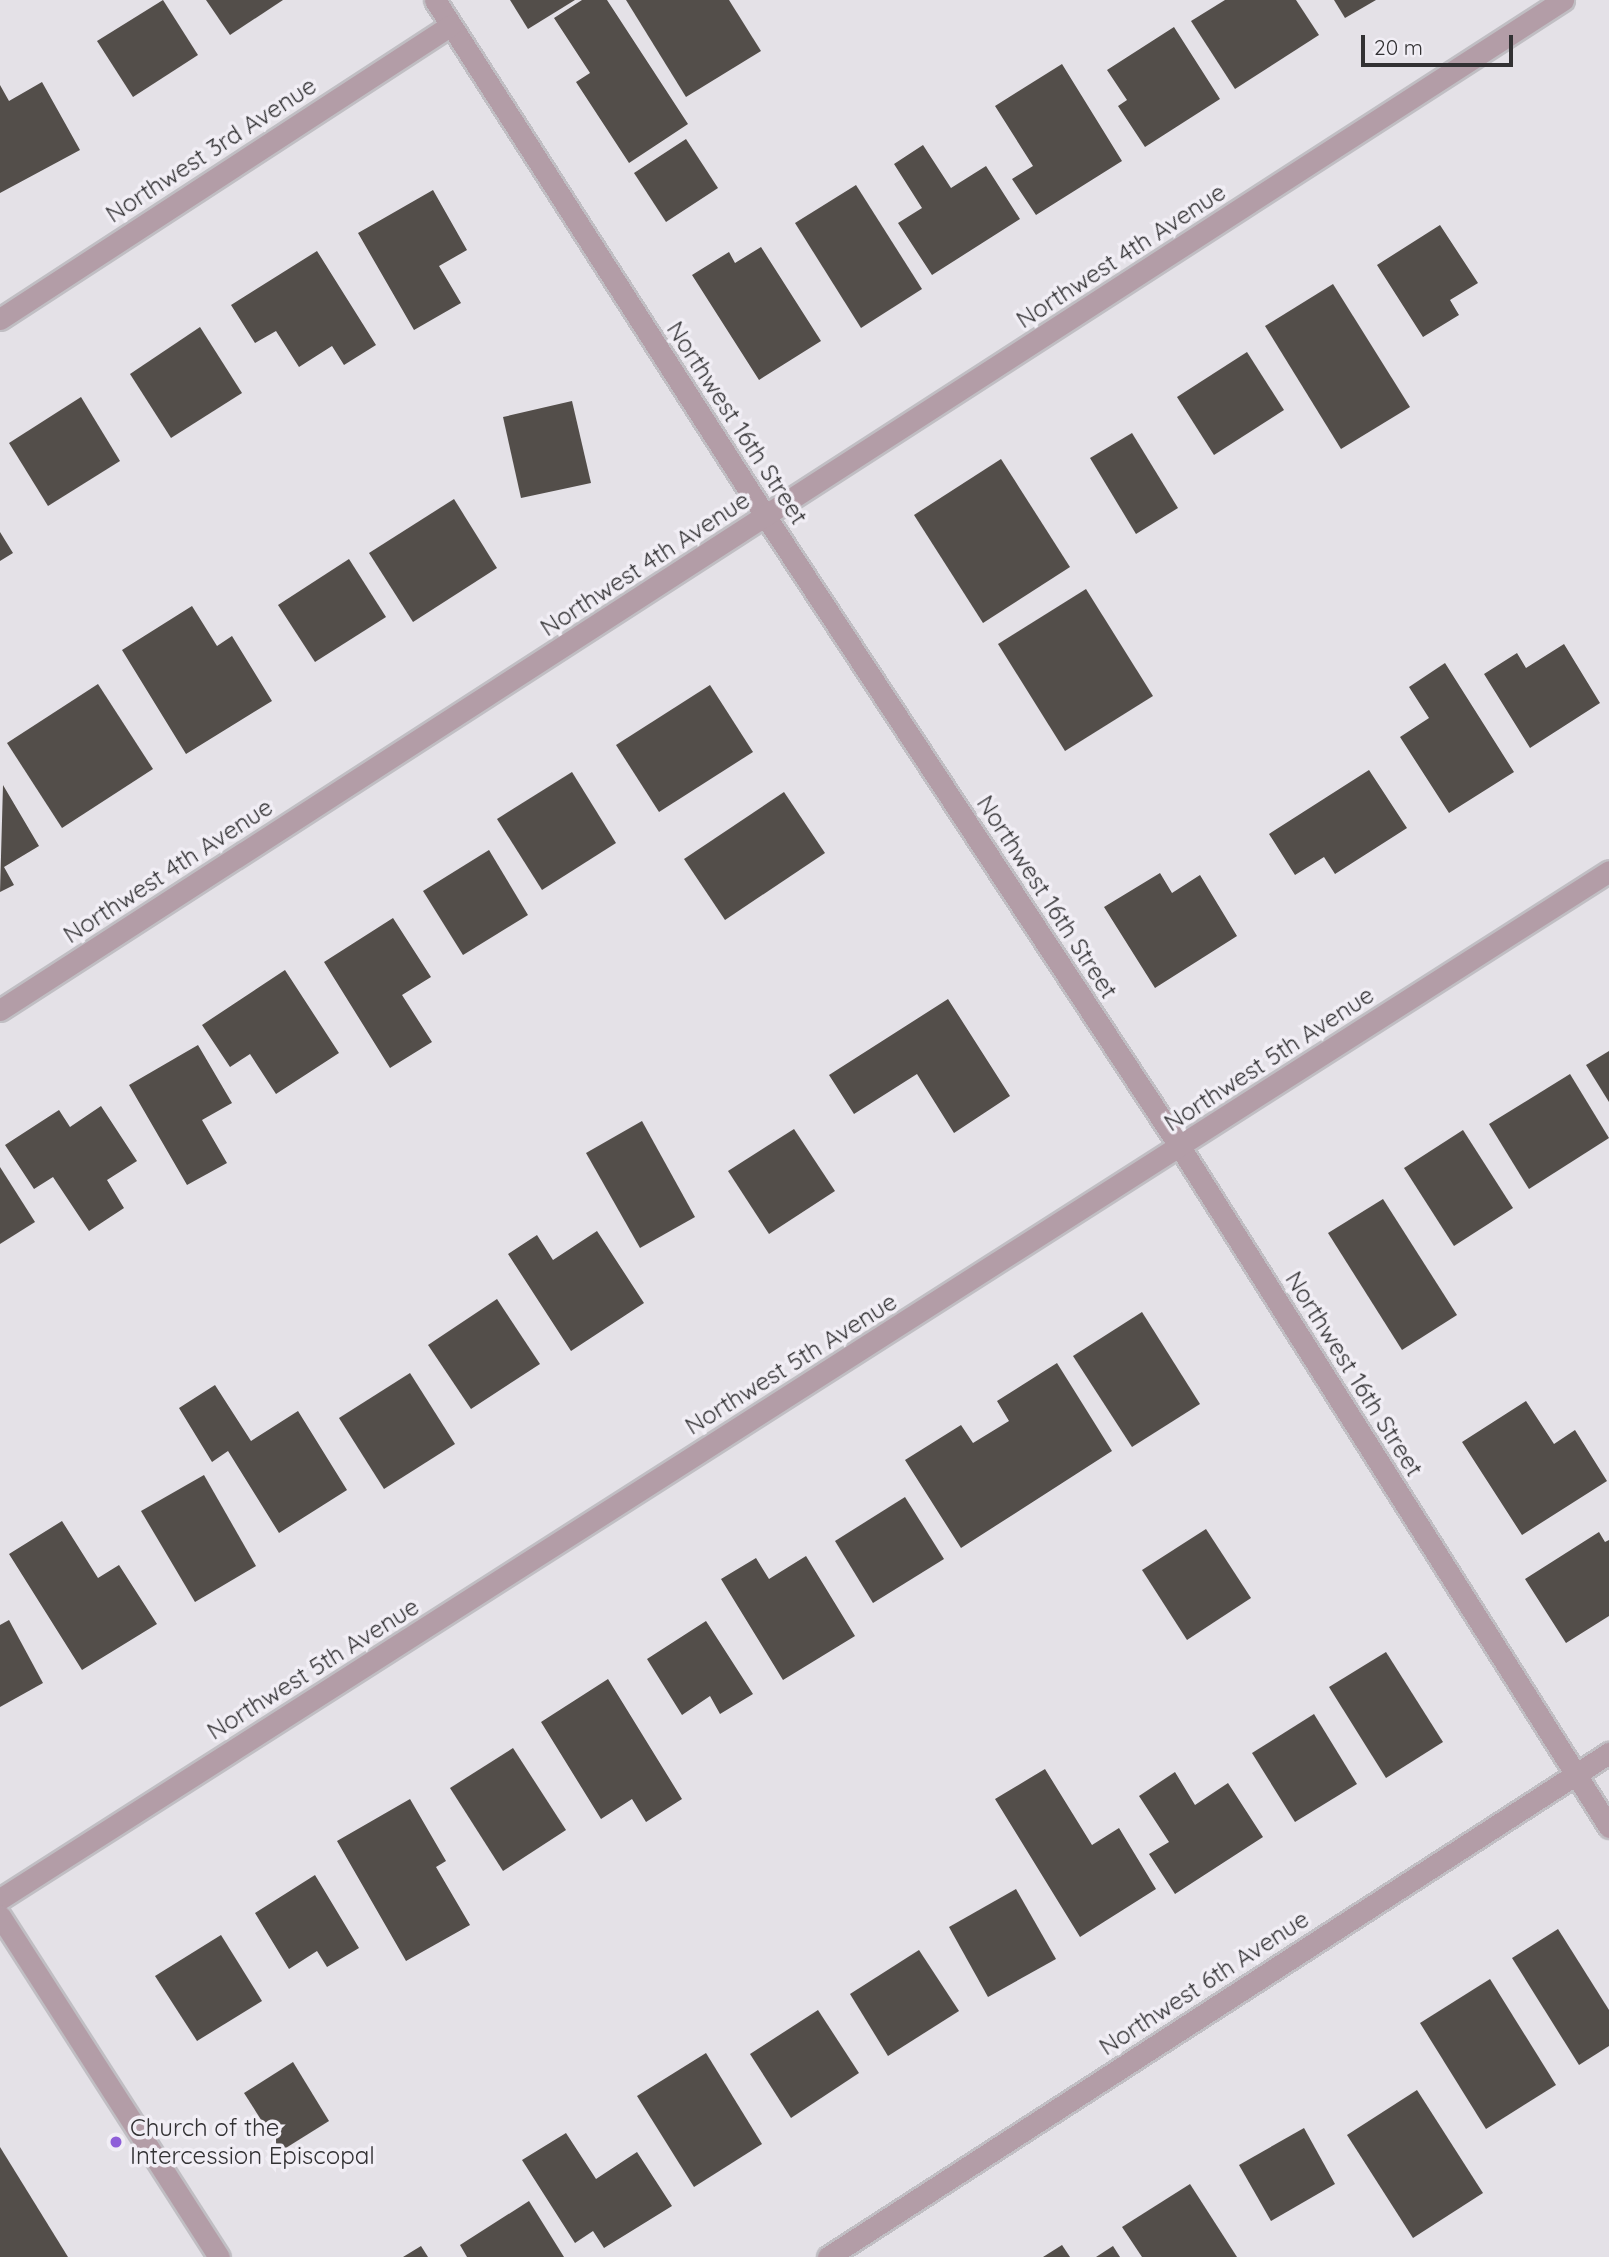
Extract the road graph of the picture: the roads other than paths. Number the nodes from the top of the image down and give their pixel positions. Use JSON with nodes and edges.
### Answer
{"nodes":[{"id":1,"x":435,"y":0,"type":"edge"},
{"id":2,"x":1563,"y":0,"type":"edge"},
{"id":3,"x":451,"y":25,"type":"junction"},
{"id":4,"x":0,"y":319,"type":"edge"},
{"id":5,"x":766,"y":517,"type":"junction"},
{"id":6,"x":1609,"y":871,"type":"edge"},
{"id":7,"x":0,"y":1010,"type":"edge"},
{"id":8,"x":1180,"y":1147,"type":"junction"},
{"id":9,"x":1609,"y":1752,"type":"edge"},
{"id":10,"x":1575,"y":1775,"type":"junction"},
{"id":11,"x":1609,"y":1827,"type":"edge"},
{"id":12,"x":0,"y":1899,"type":"edge"},
{"id":13,"x":0,"y":1916,"type":"edge"},
{"id":14,"x":219,"y":2257,"type":"edge"},
{"id":15,"x":828,"y":2257,"type":"edge"}],
"edges":[{"from":1,"to":3,"type":"street","name":"Northwest 16th Street"},
{"from":2,"to":5,"type":"street","name":"Northwest 4th Avenue"},
{"from":3,"to":4,"type":"street","name":"Northwest 3rd Avenue"},
{"from":3,"to":5,"type":"street","name":"Northwest 16th Street"},
{"from":5,"to":7,"type":"street","name":"Northwest 4th Avenue"},
{"from":5,"to":8,"type":"street","name":"Northwest 16th Street"},
{"from":6,"to":8,"type":"street","name":"Northwest 5th Avenue"},
{"from":8,"to":10,"type":"street","name":"Northwest 16th Street"},
{"from":8,"to":12,"type":"street","name":"Northwest 5th Avenue"},
{"from":9,"to":10,"type":"street","name":"Northwest 6th Avenue"},
{"from":10,"to":11,"type":"street","name":"Northwest 16th Street"},
{"from":10,"to":15,"type":"street","name":"Northwest 6th Avenue"},
{"from":13,"to":14,"type":"street"}]}
